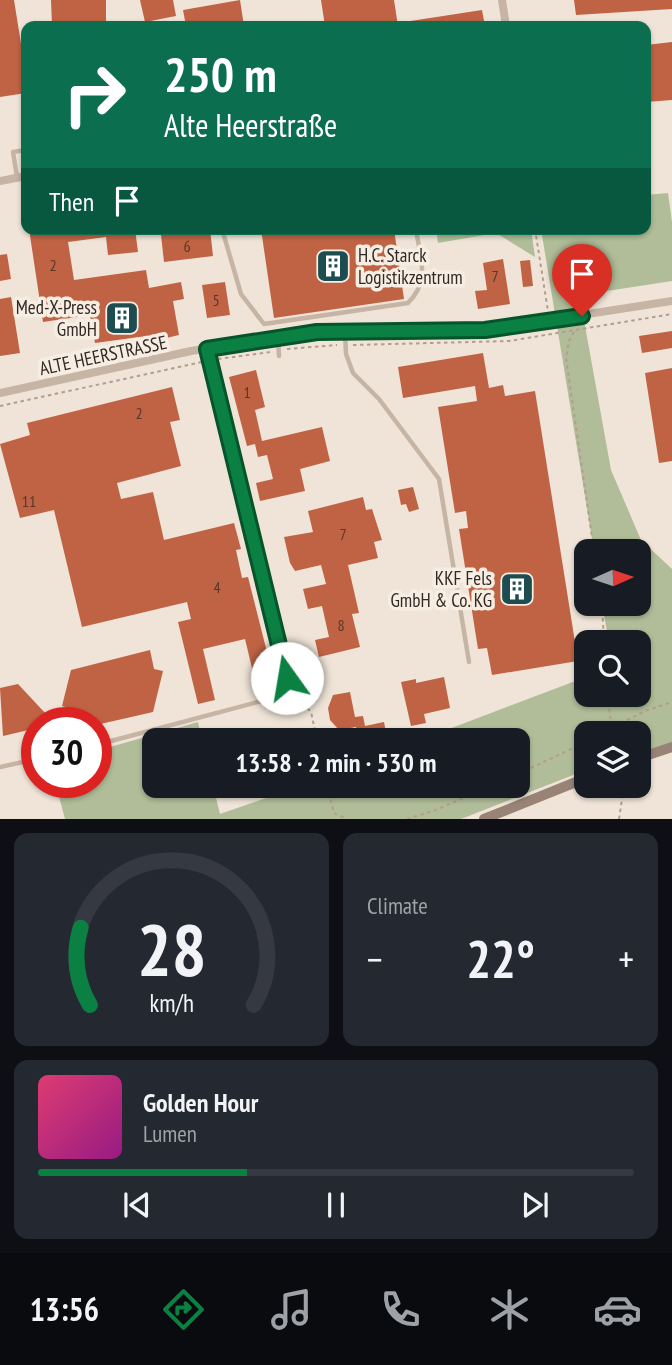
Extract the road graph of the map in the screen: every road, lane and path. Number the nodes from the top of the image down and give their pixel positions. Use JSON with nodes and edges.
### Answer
{"nodes":[{"id":1,"x":502,"y":0,"type":"edge"},
{"id":2,"x":505,"y":21,"type":"edge"},
{"id":3,"x":21,"y":151,"type":"edge"},
{"id":4,"x":21,"y":174,"type":"edge"},
{"id":5,"x":21,"y":177,"type":"edge"},
{"id":6,"x":0,"y":181,"type":"edge"},
{"id":7,"x":224,"y":235,"type":"edge"},
{"id":8,"x":416,"y":235,"type":"edge"},
{"id":9,"x":536,"y":235,"type":"edge"},
{"id":10,"x":672,"y":301,"type":"edge"},
{"id":11,"x":672,"y":314,"type":"edge"},
{"id":12,"x":550,"y":322,"type":"junction"},
{"id":13,"x":574,"y":331,"type":"junction"},
{"id":14,"x":345,"y":332,"type":"junction"},
{"id":15,"x":278,"y":337,"type":"junction"},
{"id":16,"x":346,"y":345,"type":"junction"},
{"id":17,"x":207,"y":349,"type":"junction"},
{"id":18,"x":279,"y":354,"type":"junction"},
{"id":19,"x":210,"y":360,"type":"junction"},
{"id":20,"x":0,"y":393,"type":"edge"},
{"id":21,"x":0,"y":406,"type":"edge"},
{"id":22,"x":592,"y":539,"type":"edge"},
{"id":23,"x":469,"y":662,"type":"dead end"},
{"id":24,"x":289,"y":687,"type":"junction"},
{"id":25,"x":274,"y":697,"type":"joint"},
{"id":26,"x":672,"y":702,"type":"edge"},
{"id":27,"x":626,"y":721,"type":"edge"},
{"id":28,"x":314,"y":728,"type":"edge"},
{"id":29,"x":112,"y":742,"type":"edge"},
{"id":30,"x":574,"y":747,"type":"edge"},
{"id":31,"x":672,"y":747,"type":"edge"},
{"id":32,"x":651,"y":754,"type":"edge"},
{"id":33,"x":21,"y":762,"type":"edge"},
{"id":34,"x":0,"y":767,"type":"edge"},
{"id":35,"x":530,"y":768,"type":"edge"},
{"id":36,"x":574,"y":783,"type":"edge"},
{"id":37,"x":330,"y":798,"type":"edge"},
{"id":38,"x":464,"y":798,"type":"edge"},
{"id":39,"x":622,"y":798,"type":"edge"},
{"id":40,"x":347,"y":819,"type":"edge"},
{"id":41,"x":407,"y":819,"type":"edge"},
{"id":42,"x":484,"y":819,"type":"edge"},
{"id":43,"x":619,"y":819,"type":"edge"}],
"edges":[{"from":1,"to":2,"type":"street"},
{"from":3,"to":4,"type":"lane"},
{"from":5,"to":6,"type":"street"},
{"from":7,"to":8,"type":"lane"},
{"from":9,"to":12,"type":"path"},
{"from":10,"to":12,"type":"street","name":"ALTE HEERSTRASSE"},
{"from":11,"to":13,"type":"path"},
{"from":12,"to":14,"type":"street","name":"ALTE HEERSTRASSE"},
{"from":13,"to":16,"type":"path"},
{"from":13,"to":22,"type":"path"},
{"from":14,"to":15,"type":"street","name":"ALTE HEERSTRASSE"},
{"from":14,"to":16,"type":"lane"},
{"from":15,"to":17,"type":"street","name":"ALTE HEERSTRASSE"},
{"from":15,"to":18,"type":"lane"},
{"from":16,"to":18,"type":"path"},
{"from":16,"to":23,"type":"lane"},
{"from":17,"to":19,"type":"street"},
{"from":17,"to":20,"type":"street","name":"ALTE HEERSTRASSE"},
{"from":18,"to":19,"type":"path"},
{"from":19,"to":21,"type":"path"},
{"from":19,"to":24,"type":"street"},
{"from":24,"to":25,"type":"street"},
{"from":24,"to":28,"type":"path"},
{"from":25,"to":29,"type":"lane"},
{"from":26,"to":27,"type":"path"},
{"from":30,"to":35,"type":"path"},
{"from":31,"to":32,"type":"street"},
{"from":33,"to":34,"type":"lane"},
{"from":36,"to":42,"type":"street"},
{"from":37,"to":40,"type":"path"},
{"from":38,"to":41,"type":"path"},
{"from":39,"to":43,"type":"path"}]}
